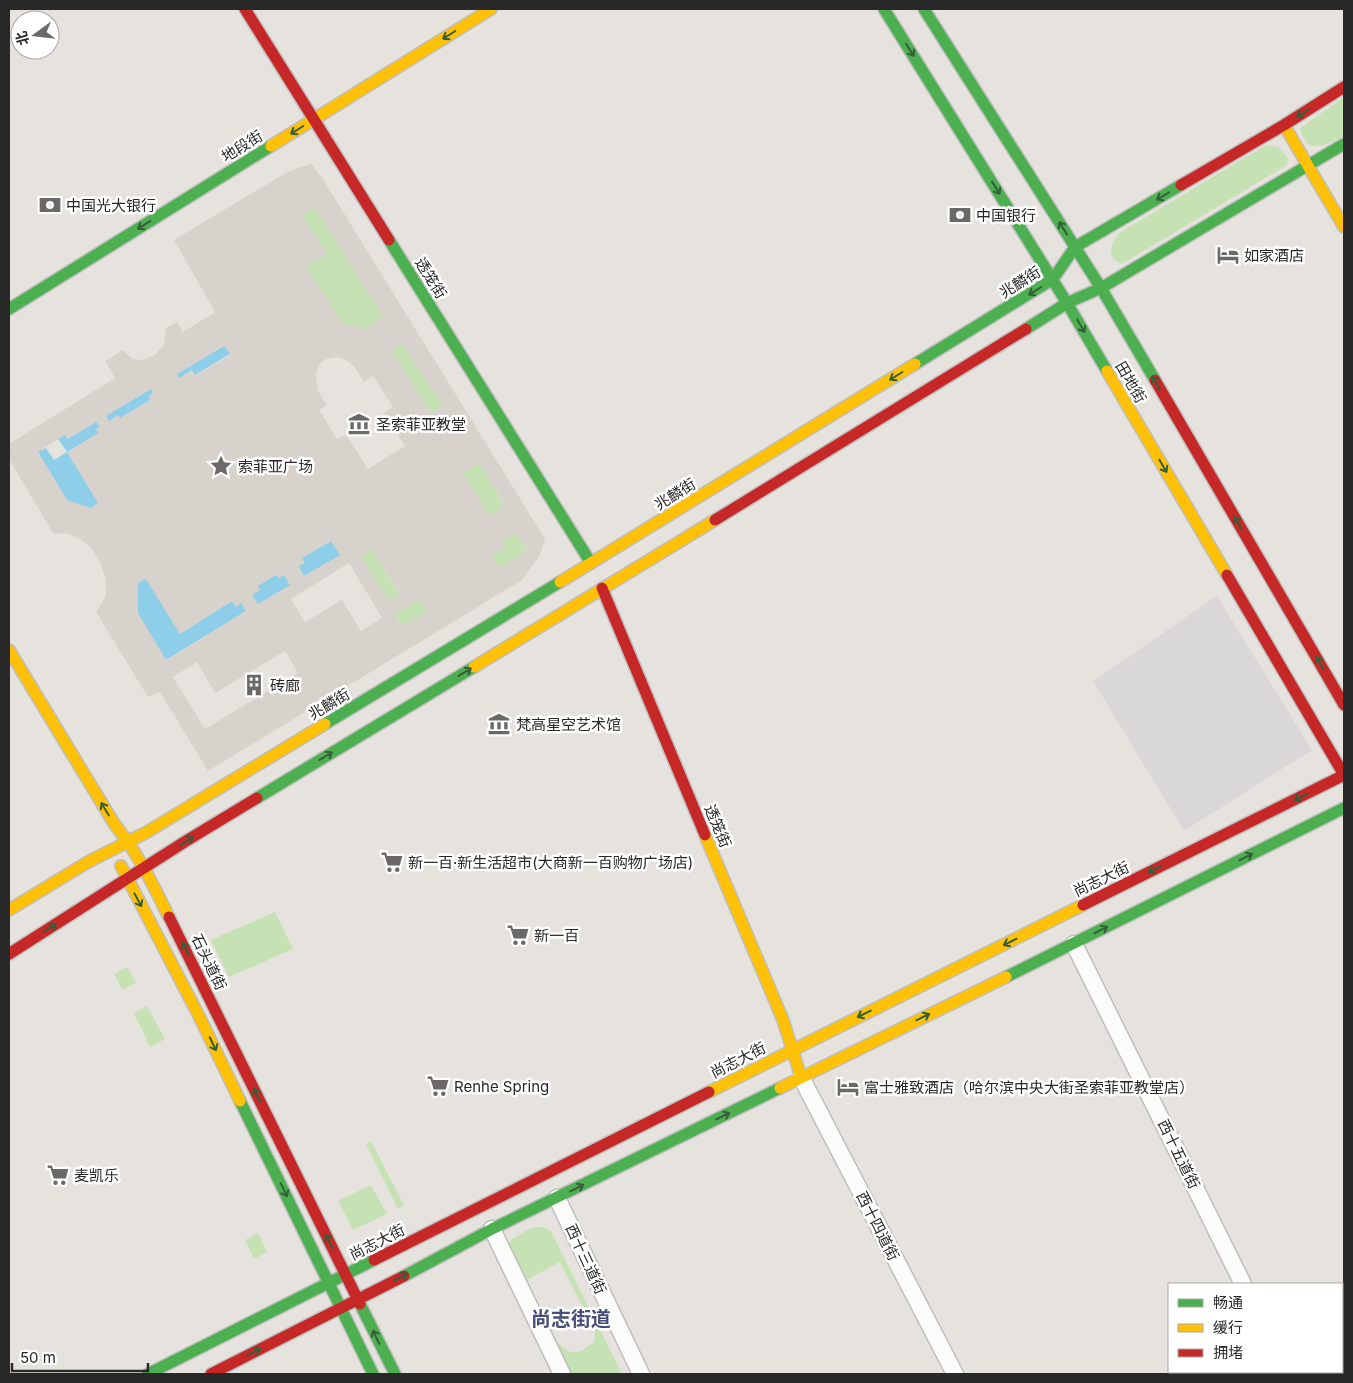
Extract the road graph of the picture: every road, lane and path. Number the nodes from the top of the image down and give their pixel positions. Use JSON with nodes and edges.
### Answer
{"nodes":[{"id":1,"x":245,"y":9,"type":"edge"},
{"id":2,"x":491,"y":9,"type":"edge"},
{"id":3,"x":884,"y":9,"type":"edge"},
{"id":4,"x":924,"y":9,"type":"edge"},
{"id":5,"x":1344,"y":88,"type":"edge"},
{"id":6,"x":314,"y":119,"type":"junction"},
{"id":7,"x":1284,"y":125,"type":"junction"},
{"id":8,"x":1344,"y":144,"type":"edge"},
{"id":9,"x":1308,"y":166,"type":"junction"},
{"id":10,"x":1344,"y":227,"type":"edge"},
{"id":11,"x":1075,"y":247,"type":"junction"},
{"id":12,"x":1053,"y":279,"type":"junction"},
{"id":13,"x":1101,"y":288,"type":"junction"},
{"id":14,"x":1067,"y":303,"type":"junction"},
{"id":15,"x":9,"y":309,"type":"edge"},
{"id":16,"x":591,"y":563,"type":"junction"},
{"id":17,"x":602,"y":588,"type":"junction"},
{"id":18,"x":9,"y":650,"type":"edge"},
{"id":19,"x":1344,"y":706,"type":"edge"},
{"id":20,"x":1344,"y":775,"type":"edge"},
{"id":21,"x":1344,"y":808,"type":"edge"},
{"id":22,"x":130,"y":842,"type":"junction"},
{"id":23,"x":110,"y":844,"type":"junction"},
{"id":24,"x":145,"y":868,"type":"junction"},
{"id":25,"x":127,"y":879,"type":"junction"},
{"id":26,"x":9,"y":910,"type":"edge"},
{"id":27,"x":1074,"y":944,"type":"junction"},
{"id":28,"x":9,"y":954,"type":"edge"},
{"id":29,"x":792,"y":1050,"type":"junction"},
{"id":30,"x":801,"y":1077,"type":"junction"},
{"id":31,"x":557,"y":1198,"type":"junction"},
{"id":32,"x":492,"y":1229,"type":"junction"},
{"id":33,"x":345,"y":1275,"type":"junction"},
{"id":34,"x":329,"y":1283,"type":"junction"},
{"id":35,"x":1243,"y":1283,"type":"edge"},
{"id":36,"x":358,"y":1300,"type":"junction"},
{"id":37,"x":341,"y":1309,"type":"junction"},
{"id":38,"x":148,"y":1374,"type":"edge"},
{"id":39,"x":211,"y":1374,"type":"edge"},
{"id":40,"x":373,"y":1374,"type":"edge"},
{"id":41,"x":395,"y":1374,"type":"edge"},
{"id":42,"x":562,"y":1374,"type":"edge"},
{"id":43,"x":640,"y":1374,"type":"edge"},
{"id":44,"x":955,"y":1374,"type":"edge"}],
"edges":[{"from":1,"to":6,"type":"main road","name":"透笼街"},
{"from":2,"to":6,"type":"main road","name":"地段街","one_way":true},
{"from":3,"to":12,"type":"main road","name":"田地街","one_way":true},
{"from":11,"to":4,"type":"main road","name":"田地街","one_way":true},
{"from":5,"to":7,"type":"main road","name":"兆麟街","one_way":true},
{"from":6,"to":15,"type":"main road","name":"地段街","one_way":true},
{"from":6,"to":16,"type":"main road","name":"透笼街"},
{"from":7,"to":9,"type":"main road"},
{"from":7,"to":11,"type":"main road","name":"兆麟街","one_way":true},
{"from":8,"to":9,"type":"main road"},
{"from":9,"to":10,"type":"main road"},
{"from":9,"to":13,"type":"main road"},
{"from":11,"to":12,"type":"main road","name":"兆麟街"},
{"from":11,"to":13,"type":"main road","name":"田地街"},
{"from":12,"to":14,"type":"main road","name":"田地街"},
{"from":12,"to":16,"type":"main road","name":"兆麟街","one_way":true},
{"from":13,"to":14,"type":"main road"},
{"from":19,"to":13,"type":"main road","name":"田地街","one_way":true},
{"from":14,"to":17,"type":"main road"},
{"from":14,"to":20,"type":"main road","name":"田地街","one_way":true},
{"from":16,"to":22,"type":"main road","name":"兆麟街"},
{"from":24,"to":17,"type":"main road","one_way":true},
{"from":17,"to":29,"type":"main road","name":"透笼街"},
{"from":22,"to":18,"type":"main road","name":"石头道街","one_way":true},
{"from":20,"to":29,"type":"main road","name":"尚志大街","one_way":true},
{"from":27,"to":21,"type":"main road","one_way":true},
{"from":22,"to":23,"type":"main road","name":"兆麟街"},
{"from":22,"to":24,"type":"main road","name":"石头道街"},
{"from":23,"to":25,"type":"main road"},
{"from":23,"to":26,"type":"main road","name":"兆麟街"},
{"from":24,"to":25,"type":"main road"},
{"from":33,"to":24,"type":"main road","name":"石头道街","one_way":true},
{"from":28,"to":25,"type":"main road","one_way":true},
{"from":25,"to":34,"type":"main road","one_way":true},
{"from":30,"to":27,"type":"main road","one_way":true},
{"from":27,"to":35,"type":"street","name":"西十五道街"},
{"from":29,"to":30,"type":"main road","name":"透笼街"},
{"from":29,"to":33,"type":"main road","name":"尚志大街"},
{"from":31,"to":30,"type":"main road","one_way":true},
{"from":30,"to":44,"type":"street","name":"西十四道街"},
{"from":31,"to":32,"type":"main road"},
{"from":31,"to":43,"type":"street","name":"西十三道街"},
{"from":36,"to":32,"type":"main road","one_way":true},
{"from":32,"to":42,"type":"street"},
{"from":33,"to":34,"type":"main road","name":"尚志大街"},
{"from":33,"to":36,"type":"main road","name":"石头道街"},
{"from":34,"to":37,"type":"main road"},
{"from":34,"to":38,"type":"main road","name":"尚志大街"},
{"from":36,"to":37,"type":"main road"},
{"from":41,"to":36,"type":"main road","name":"石头道街","one_way":true},
{"from":39,"to":37,"type":"main road","one_way":true},
{"from":37,"to":40,"type":"main road"}]}
